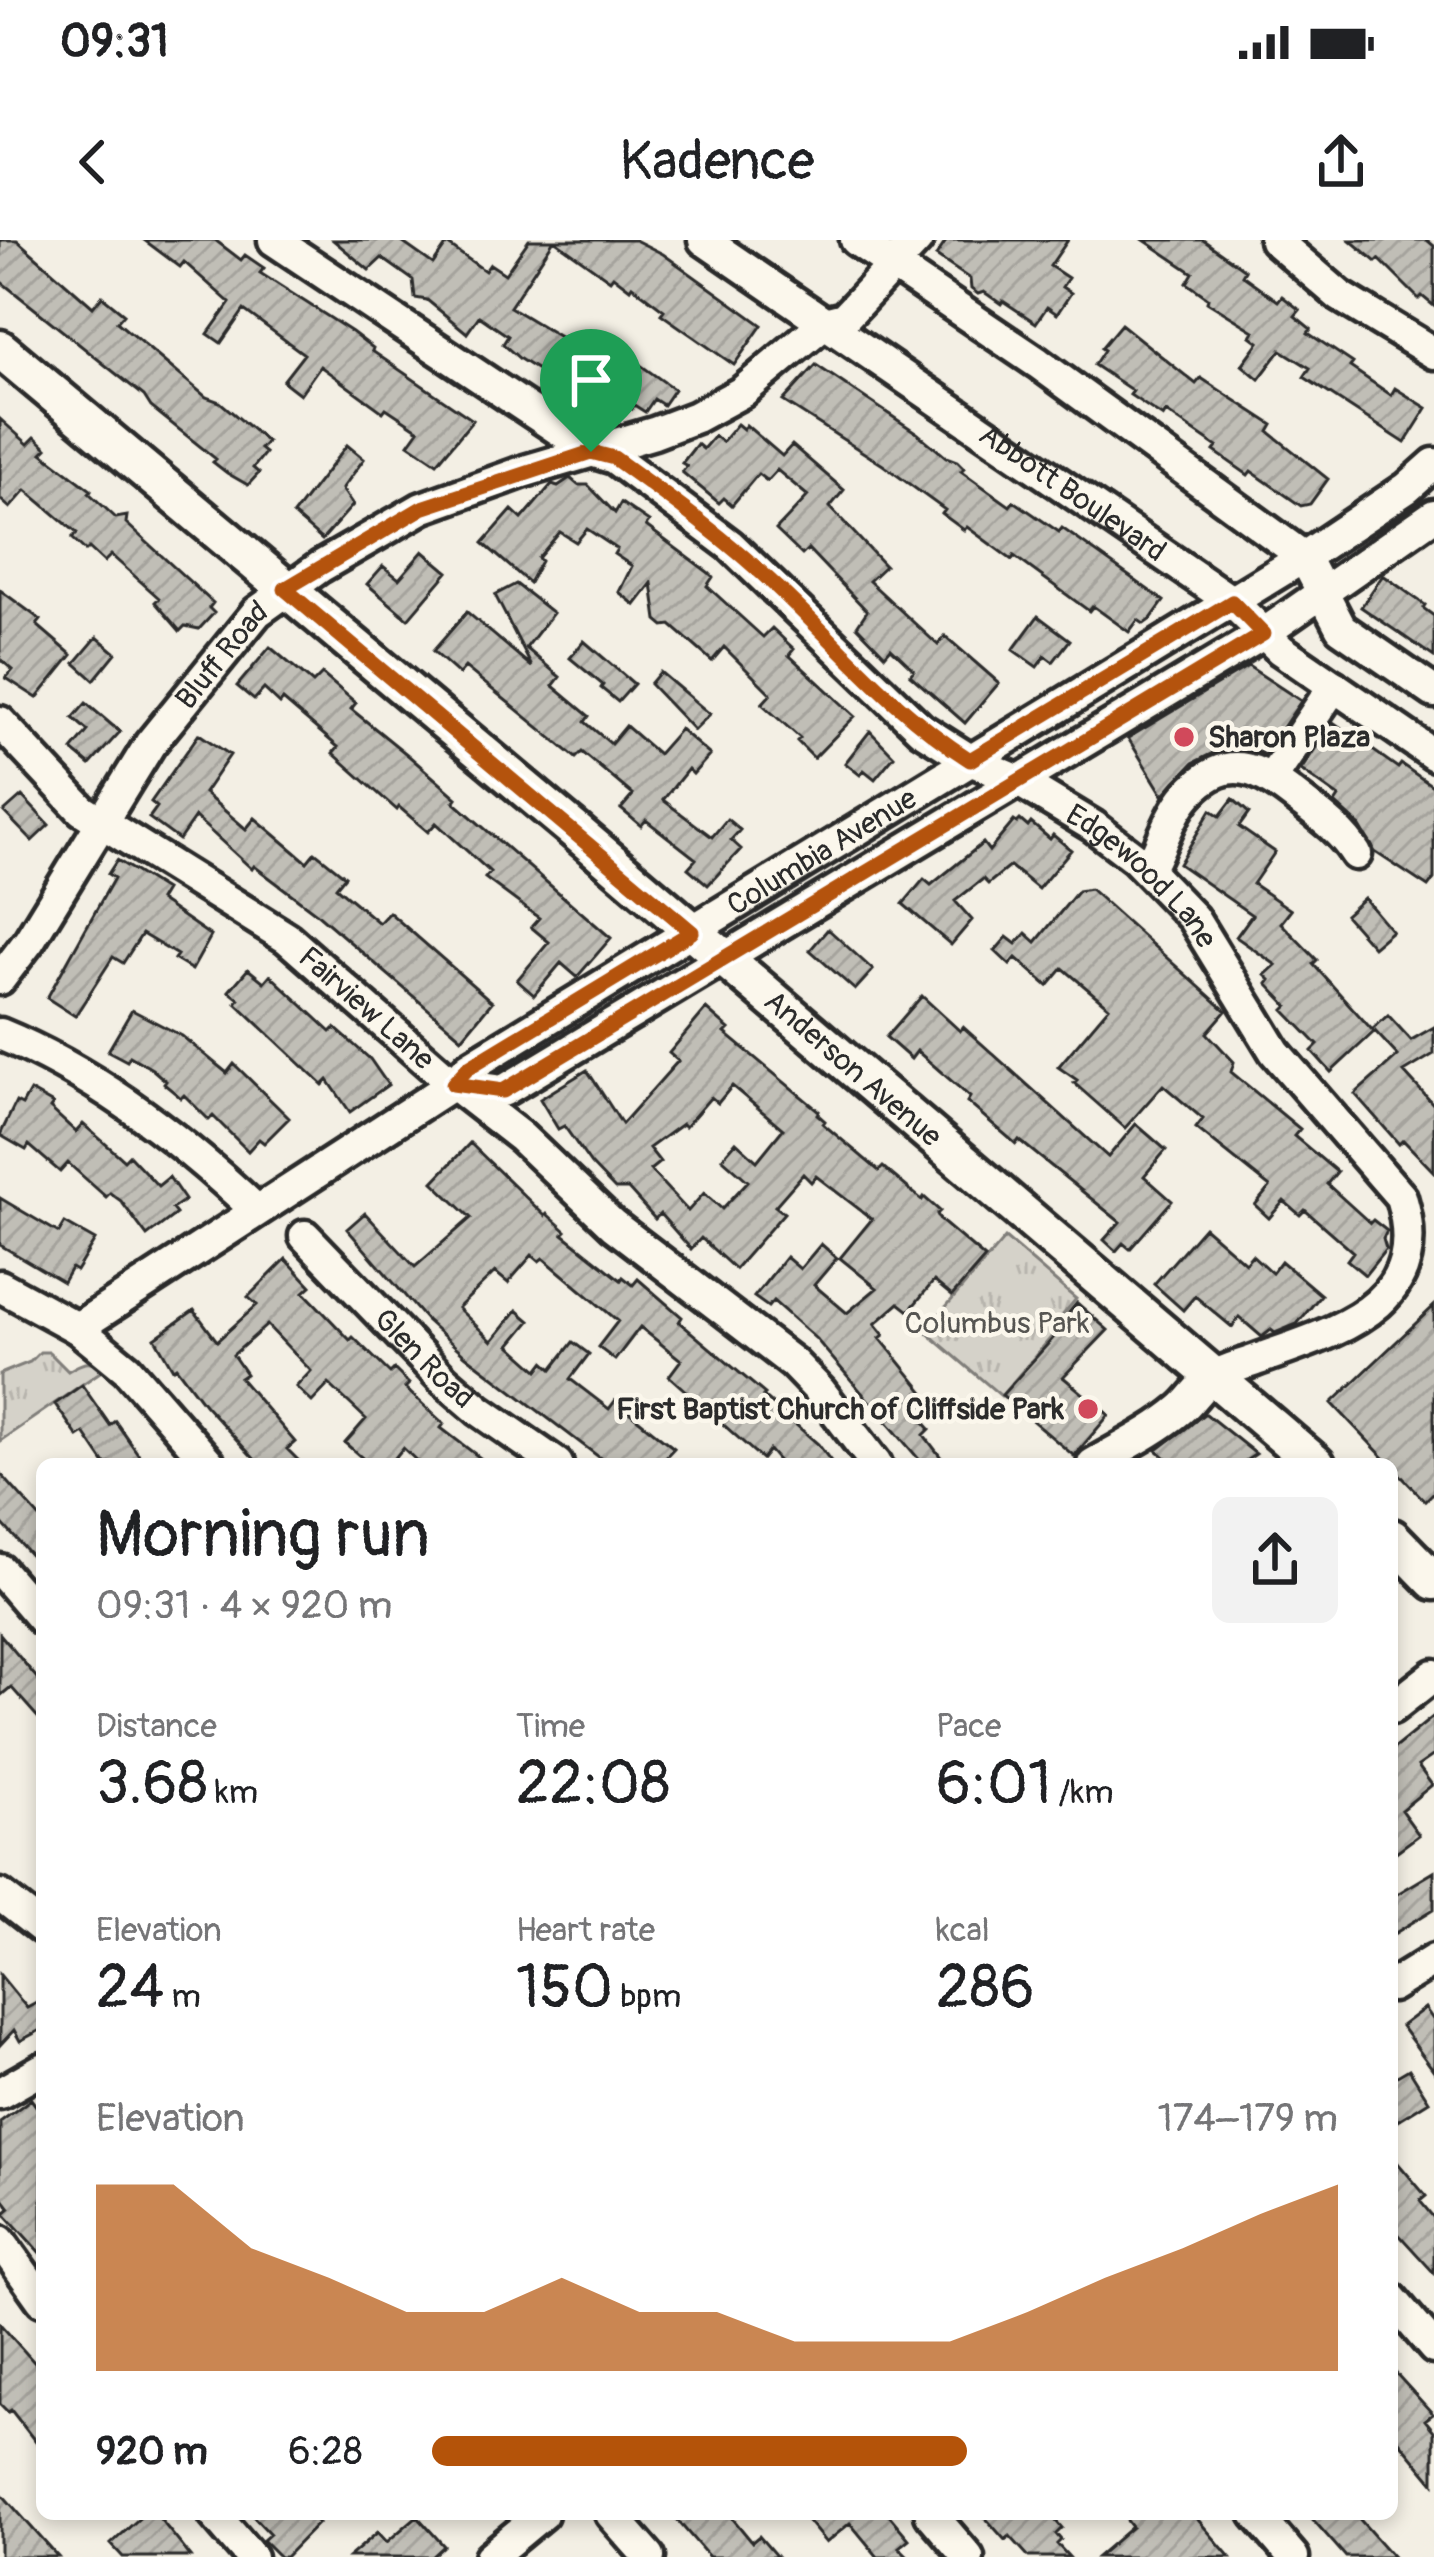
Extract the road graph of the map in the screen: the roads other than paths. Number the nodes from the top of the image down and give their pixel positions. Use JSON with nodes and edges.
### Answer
{"nodes":[{"id":1,"x":274,"y":240,"type":"edge"},
{"id":2,"x":704,"y":240,"type":"edge"},
{"id":3,"x":856,"y":240,"type":"edge"},
{"id":4,"x":916,"y":240,"type":"edge"},
{"id":5,"x":1275,"y":240,"type":"edge"},
{"id":6,"x":894,"y":266,"type":"junction"},
{"id":7,"x":824,"y":323,"type":"junction"},
{"id":8,"x":0,"y":349,"type":"edge"},
{"id":9,"x":1434,"y":352,"type":"edge"},
{"id":10,"x":591,"y":452,"type":"junction"},
{"id":11,"x":1434,"y":464,"type":"edge"},
{"id":12,"x":1434,"y":515,"type":"edge"},
{"id":13,"x":1304,"y":557,"type":"junction"},
{"id":14,"x":285,"y":589,"type":"junction"},
{"id":15,"x":1323,"y":593,"type":"junction"},
{"id":16,"x":1232,"y":602,"type":"junction"},
{"id":17,"x":1263,"y":634,"type":"junction"},
{"id":18,"x":1334,"y":686,"type":"junction"},
{"id":19,"x":1434,"y":692,"type":"edge"},
{"id":20,"x":0,"y":722,"type":"edge"},
{"id":21,"x":1434,"y":755,"type":"edge"},
{"id":22,"x":970,"y":760,"type":"junction"},
{"id":23,"x":1272,"y":778,"type":"junction"},
{"id":24,"x":1017,"y":780,"type":"junction"},
{"id":25,"x":103,"y":824,"type":"junction"},
{"id":26,"x":1356,"y":854,"type":"dead end"},
{"id":27,"x":1148,"y":870,"type":"junction"},
{"id":28,"x":692,"y":932,"type":"junction"},
{"id":29,"x":722,"y":958,"type":"junction"},
{"id":30,"x":0,"y":979,"type":"edge"},
{"id":31,"x":0,"y":1034,"type":"edge"},
{"id":32,"x":453,"y":1084,"type":"junction"},
{"id":33,"x":256,"y":1210,"type":"junction"},
{"id":34,"x":305,"y":1236,"type":"dead end"},
{"id":35,"x":0,"y":1286,"type":"edge"},
{"id":36,"x":77,"y":1328,"type":"junction"},
{"id":37,"x":1213,"y":1376,"type":"junction"},
{"id":38,"x":206,"y":1458,"type":"edge"},
{"id":39,"x":548,"y":1458,"type":"edge"},
{"id":40,"x":871,"y":1458,"type":"edge"},
{"id":41,"x":1103,"y":1458,"type":"edge"},
{"id":42,"x":1309,"y":1458,"type":"edge"},
{"id":43,"x":1398,"y":1544,"type":"edge"},
{"id":44,"x":0,"y":1570,"type":"edge"},
{"id":45,"x":1434,"y":1581,"type":"edge"},
{"id":46,"x":36,"y":1611,"type":"edge"},
{"id":47,"x":1434,"y":1675,"type":"edge"},
{"id":48,"x":1398,"y":1703,"type":"edge"},
{"id":49,"x":0,"y":1895,"type":"edge"},
{"id":50,"x":36,"y":1923,"type":"edge"},
{"id":51,"x":1431,"y":1968,"type":"edge"},
{"id":52,"x":1398,"y":1983,"type":"edge"},
{"id":53,"x":36,"y":2071,"type":"edge"},
{"id":54,"x":0,"y":2092,"type":"edge"},
{"id":55,"x":0,"y":2241,"type":"edge"},
{"id":56,"x":36,"y":2292,"type":"edge"},
{"id":57,"x":1398,"y":2306,"type":"edge"},
{"id":58,"x":1434,"y":2348,"type":"edge"},
{"id":59,"x":219,"y":2520,"type":"edge"},
{"id":60,"x":535,"y":2520,"type":"edge"},
{"id":61,"x":616,"y":2520,"type":"edge"},
{"id":62,"x":936,"y":2520,"type":"edge"},
{"id":63,"x":1261,"y":2520,"type":"edge"},
{"id":64,"x":251,"y":2557,"type":"edge"},
{"id":65,"x":490,"y":2557,"type":"edge"},
{"id":66,"x":649,"y":2557,"type":"edge"},
{"id":67,"x":968,"y":2557,"type":"edge"},
{"id":68,"x":1293,"y":2557,"type":"edge"}],
"edges":[{"from":1,"to":10,"type":"street","name":"Edgewood Lane"},
{"from":2,"to":7,"type":"street","name":"Abbott Boulevard"},
{"from":3,"to":6,"type":"street"},
{"from":4,"to":6,"type":"street","name":"Bluff Road"},
{"from":5,"to":9,"type":"street"},
{"from":6,"to":7,"type":"street","name":"Bluff Road"},
{"from":6,"to":13,"type":"street"},
{"from":7,"to":10,"type":"street","name":"Bluff Road"},
{"from":7,"to":16,"type":"street","name":"Abbott Boulevard"},
{"from":8,"to":14,"type":"main road","name":"Anderson Avenue"},
{"from":10,"to":14,"type":"street","name":"Bluff Road"},
{"from":10,"to":22,"type":"street","name":"Edgewood Lane"},
{"from":11,"to":13,"type":"street","name":"Columbia Avenue"},
{"from":12,"to":15,"type":"street","name":"Columbia Avenue"},
{"from":13,"to":15,"type":"street"},
{"from":13,"to":16,"type":"street","name":"Columbia Avenue"},
{"from":14,"to":25,"type":"street","name":"Bluff Road"},
{"from":14,"to":28,"type":"main road","name":"Anderson Avenue"},
{"from":15,"to":17,"type":"street","name":"Columbia Avenue"},
{"from":15,"to":19,"type":"street"},
{"from":16,"to":17,"type":"street","name":"Abbott Boulevard"},
{"from":16,"to":22,"type":"street","name":"Columbia Avenue"},
{"from":17,"to":18,"type":"street","name":"Abbott Boulevard"},
{"from":17,"to":24,"type":"street","name":"Columbia Avenue"},
{"from":18,"to":21,"type":"street","name":"Abbott Boulevard"},
{"from":18,"to":23,"type":"street"},
{"from":20,"to":25,"type":"street","name":"Fairview Lane"},
{"from":22,"to":24,"type":"street","name":"Edgewood Lane"},
{"from":22,"to":28,"type":"street","name":"Columbia Avenue"},
{"from":23,"to":26,"type":"street"},
{"from":23,"to":27,"type":"street"},
{"from":24,"to":27,"type":"street","name":"Edgewood Lane"},
{"from":24,"to":29,"type":"street","name":"Columbia Avenue"},
{"from":25,"to":30,"type":"street","name":"Bluff Road"},
{"from":25,"to":32,"type":"street","name":"Fairview Lane"},
{"from":27,"to":37,"type":"street","name":"Edgewood Lane"},
{"from":28,"to":29,"type":"main road","name":"Anderson Avenue"},
{"from":28,"to":32,"type":"street","name":"Columbia Avenue"},
{"from":29,"to":32,"type":"street","name":"Columbia Avenue"},
{"from":29,"to":37,"type":"main road","name":"Anderson Avenue"},
{"from":31,"to":33,"type":"street"},
{"from":32,"to":33,"type":"street","name":"Columbia Avenue"},
{"from":32,"to":40,"type":"street","name":"Fairview Lane"},
{"from":33,"to":36,"type":"street","name":"Columbia Avenue"},
{"from":34,"to":39,"type":"street","name":"Glen Road"},
{"from":35,"to":36,"type":"street"},
{"from":36,"to":38,"type":"street"},
{"from":37,"to":41,"type":"street"},
{"from":37,"to":42,"type":"main road","name":"Anderson Avenue"},
{"from":43,"to":45,"type":"main road"},
{"from":44,"to":46,"type":"street"},
{"from":47,"to":48,"type":"street"},
{"from":49,"to":50,"type":"street"},
{"from":51,"to":52,"type":"street"},
{"from":53,"to":54,"type":"street"},
{"from":55,"to":56,"type":"street"},
{"from":57,"to":58,"type":"street"},
{"from":59,"to":64,"type":"street"},
{"from":60,"to":65,"type":"street"},
{"from":61,"to":66,"type":"street"},
{"from":62,"to":67,"type":"street"},
{"from":63,"to":68,"type":"street"}]}
